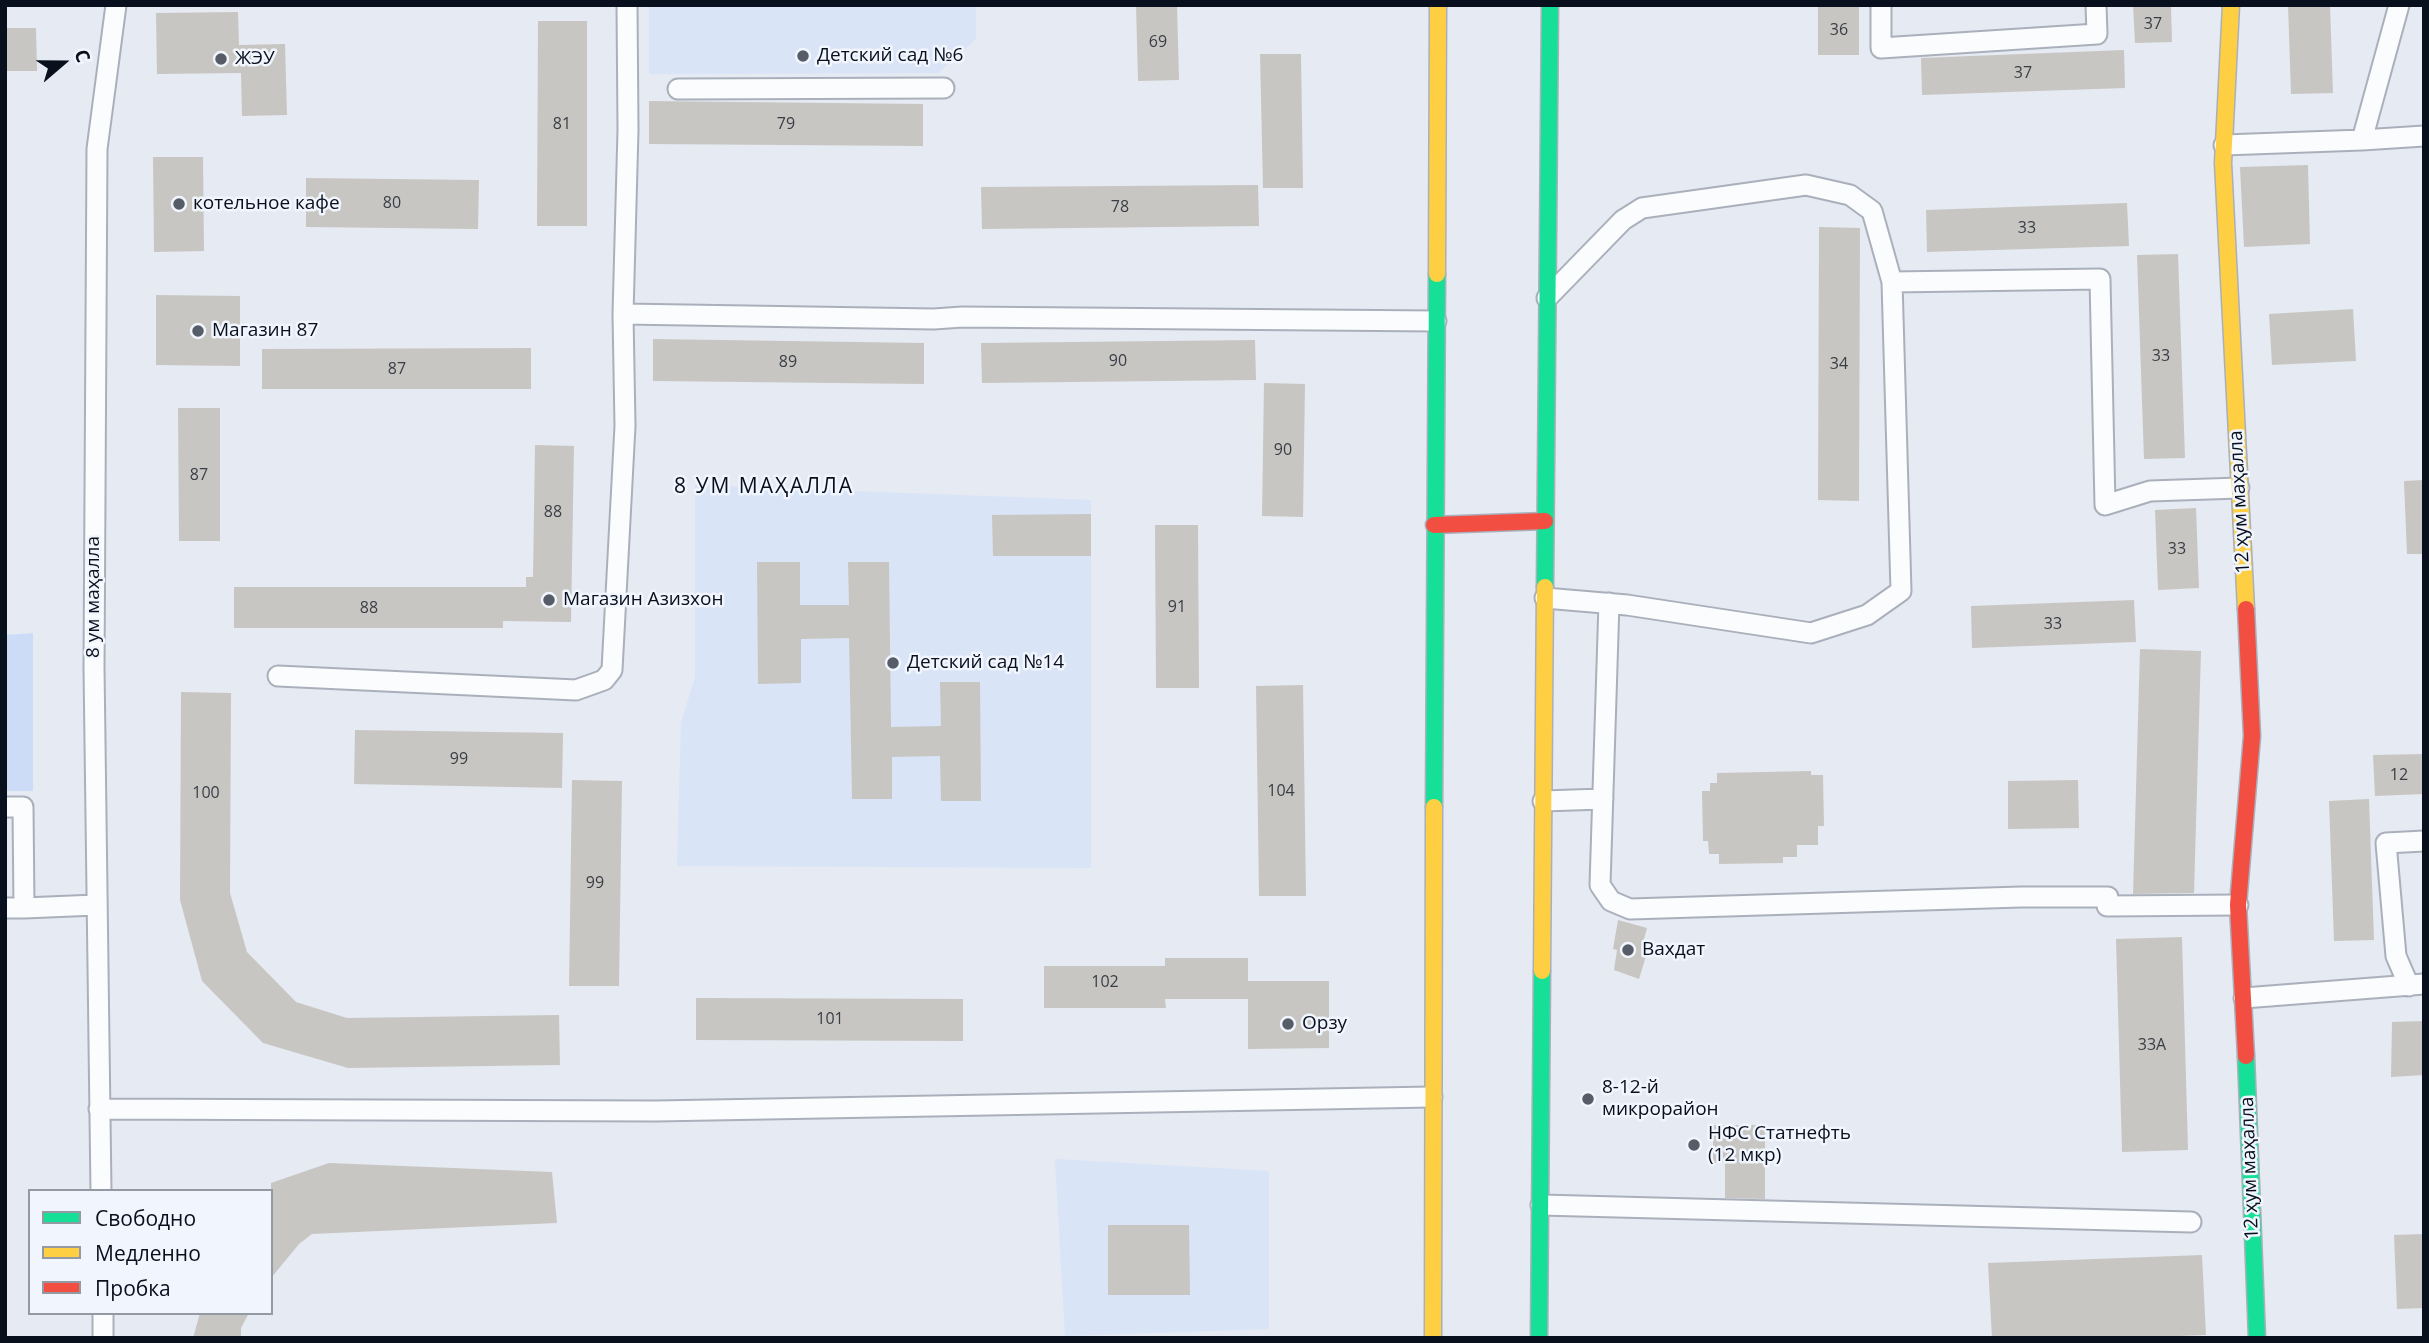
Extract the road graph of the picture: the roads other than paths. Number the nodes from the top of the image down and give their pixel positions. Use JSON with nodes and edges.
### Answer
{"nodes":[{"id":1,"x":116,"y":5,"type":"edge"},
{"id":2,"x":627,"y":5,"type":"edge"},
{"id":3,"x":1438,"y":5,"type":"edge"},
{"id":4,"x":1550,"y":5,"type":"edge"},
{"id":5,"x":1881,"y":5,"type":"edge"},
{"id":6,"x":2096,"y":5,"type":"edge"},
{"id":7,"x":2231,"y":5,"type":"edge"},
{"id":8,"x":2399,"y":5,"type":"edge"},
{"id":9,"x":944,"y":88,"type":"dead end"},
{"id":10,"x":678,"y":89,"type":"dead end"},
{"id":11,"x":2424,"y":136,"type":"edge"},
{"id":12,"x":2362,"y":140,"type":"junction"},
{"id":13,"x":2224,"y":145,"type":"junction"},
{"id":14,"x":1892,"y":282,"type":"junction"},
{"id":15,"x":1547,"y":298,"type":"junction"},
{"id":16,"x":623,"y":314,"type":"junction"},
{"id":17,"x":1436,"y":321,"type":"junction"},
{"id":18,"x":2239,"y":488,"type":"junction"},
{"id":19,"x":1545,"y":521,"type":"junction"},
{"id":20,"x":1434,"y":525,"type":"junction"},
{"id":21,"x":1545,"y":598,"type":"junction"},
{"id":22,"x":1609,"y":603,"type":"junction"},
{"id":23,"x":278,"y":676,"type":"dead end"},
{"id":24,"x":1603,"y":799,"type":"junction"},
{"id":25,"x":1543,"y":801,"type":"junction"},
{"id":26,"x":5,"y":807,"type":"edge"},
{"id":27,"x":2424,"y":841,"type":"edge"},
{"id":28,"x":96,"y":905,"type":"junction"},
{"id":29,"x":2238,"y":905,"type":"junction"},
{"id":30,"x":15,"y":908,"type":"edge"},
{"id":31,"x":2416,"y":985,"type":"edge"},
{"id":32,"x":2244,"y":998,"type":"junction"},
{"id":33,"x":1432,"y":1097,"type":"junction"},
{"id":34,"x":99,"y":1109,"type":"junction"},
{"id":35,"x":101,"y":1189,"type":"edge"},
{"id":36,"x":1541,"y":1205,"type":"junction"},
{"id":37,"x":2191,"y":1222,"type":"dead end"},
{"id":38,"x":103,"y":1315,"type":"edge"},
{"id":39,"x":103,"y":1338,"type":"edge"},
{"id":40,"x":1433,"y":1338,"type":"edge"},
{"id":41,"x":1539,"y":1338,"type":"edge"},
{"id":42,"x":2257,"y":1338,"type":"edge"}],
"edges":[{"from":1,"to":28,"type":"street","name":"8 ум маҳалла"},
{"from":2,"to":16,"type":"street"},
{"from":3,"to":17,"type":"street"},
{"from":4,"to":15,"type":"street"},
{"from":5,"to":6,"type":"street"},
{"from":7,"to":13,"type":"street","name":"12 ҳум маҳалла"},
{"from":8,"to":12,"type":"street"},
{"from":9,"to":10,"type":"street"},
{"from":11,"to":12,"type":"street"},
{"from":12,"to":13,"type":"street"},
{"from":13,"to":18,"type":"street","name":"12 ҳум маҳалла"},
{"from":14,"to":15,"type":"street"},
{"from":14,"to":18,"type":"street"},
{"from":14,"to":22,"type":"street"},
{"from":15,"to":19,"type":"street"},
{"from":16,"to":17,"type":"street"},
{"from":16,"to":23,"type":"street"},
{"from":17,"to":20,"type":"street"},
{"from":18,"to":29,"type":"street","name":"12 ҳум маҳалла"},
{"from":19,"to":20,"type":"street"},
{"from":19,"to":21,"type":"street"},
{"from":20,"to":33,"type":"street"},
{"from":21,"to":22,"type":"street"},
{"from":21,"to":25,"type":"street"},
{"from":22,"to":24,"type":"street"},
{"from":24,"to":25,"type":"street"},
{"from":24,"to":29,"type":"street"},
{"from":25,"to":36,"type":"street"},
{"from":26,"to":30,"type":"street"},
{"from":27,"to":31,"type":"street"},
{"from":28,"to":30,"type":"street"},
{"from":28,"to":34,"type":"street","name":"8 ум маҳалла"},
{"from":29,"to":32,"type":"street","name":"12 ҳум маҳалла"},
{"from":31,"to":32,"type":"street"},
{"from":32,"to":42,"type":"street","name":"12 ҳум маҳалла"},
{"from":33,"to":34,"type":"street"},
{"from":33,"to":40,"type":"street"},
{"from":34,"to":35,"type":"street","name":"8 ум маҳалла"},
{"from":36,"to":37,"type":"street"},
{"from":36,"to":41,"type":"street"},
{"from":38,"to":39,"type":"street"}]}
